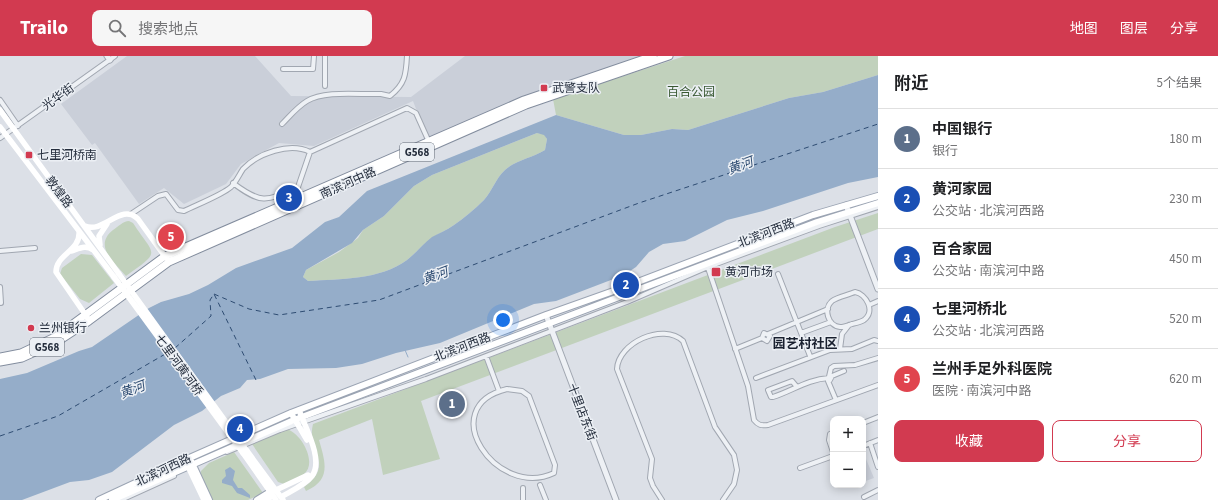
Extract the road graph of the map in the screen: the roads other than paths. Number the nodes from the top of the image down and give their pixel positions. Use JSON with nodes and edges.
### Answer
{"nodes":[{"id":1,"x":115,"y":56,"type":"edge"},
{"id":2,"x":314,"y":56,"type":"edge"},
{"id":3,"x":325,"y":56,"type":"edge"},
{"id":4,"x":407,"y":56,"type":"edge"},
{"id":5,"x":653,"y":56,"type":"edge"},
{"id":6,"x":669,"y":56,"type":"edge"},
{"id":7,"x":108,"y":58,"type":"edge"},
{"id":8,"x":283,"y":69,"type":"dead end"},
{"id":9,"x":325,"y":86,"type":"dead end"},
{"id":10,"x":0,"y":100,"type":"edge"},
{"id":11,"x":0,"y":110,"type":"edge"},
{"id":12,"x":282,"y":124,"type":"dead end"},
{"id":13,"x":0,"y":127,"type":"edge"},
{"id":14,"x":16,"y":127,"type":"junction"},
{"id":15,"x":6,"y":134,"type":"junction"},
{"id":16,"x":0,"y":138,"type":"edge"},
{"id":17,"x":428,"y":142,"type":"junction"},
{"id":18,"x":310,"y":152,"type":"junction"},
{"id":19,"x":233,"y":184,"type":"junction"},
{"id":20,"x":284,"y":193,"type":"junction"},
{"id":21,"x":878,"y":196,"type":"edge"},
{"id":22,"x":862,"y":201,"type":"junction"},
{"id":23,"x":288,"y":203,"type":"junction"},
{"id":24,"x":878,"y":203,"type":"edge"},
{"id":25,"x":846,"y":205,"type":"junction"},
{"id":26,"x":878,"y":207,"type":"edge"},
{"id":27,"x":131,"y":214,"type":"junction"},
{"id":28,"x":850,"y":215,"type":"junction"},
{"id":29,"x":108,"y":222,"type":"junction"},
{"id":30,"x":84,"y":226,"type":"junction"},
{"id":31,"x":79,"y":230,"type":"junction"},
{"id":32,"x":34,"y":248,"type":"dead end"},
{"id":33,"x":101,"y":249,"type":"junction"},
{"id":34,"x":0,"y":251,"type":"edge"},
{"id":35,"x":71,"y":252,"type":"junction"},
{"id":36,"x":97,"y":255,"type":"junction"},
{"id":37,"x":167,"y":259,"type":"junction"},
{"id":38,"x":707,"y":266,"type":"junction"},
{"id":39,"x":778,"y":274,"type":"dead end"},
{"id":40,"x":116,"y":275,"type":"junction"},
{"id":41,"x":0,"y":287,"type":"edge"},
{"id":42,"x":878,"y":289,"type":"edge"},
{"id":43,"x":878,"y":301,"type":"edge"},
{"id":44,"x":1,"y":303,"type":"dead end"},
{"id":45,"x":869,"y":305,"type":"junction"},
{"id":46,"x":828,"y":309,"type":"junction"},
{"id":47,"x":546,"y":315,"type":"junction"},
{"id":48,"x":87,"y":318,"type":"junction"},
{"id":49,"x":797,"y":321,"type":"junction"},
{"id":50,"x":831,"y":322,"type":"junction"},
{"id":51,"x":549,"y":323,"type":"junction"},
{"id":52,"x":849,"y":325,"type":"junction"},
{"id":53,"x":552,"y":330,"type":"junction"},
{"id":54,"x":801,"y":333,"type":"junction"},
{"id":55,"x":768,"y":334,"type":"junction"},
{"id":56,"x":762,"y":338,"type":"junction"},
{"id":57,"x":878,"y":341,"type":"edge"},
{"id":58,"x":735,"y":349,"type":"junction"},
{"id":59,"x":840,"y":349,"type":"junction"},
{"id":60,"x":486,"y":356,"type":"junction"},
{"id":61,"x":810,"y":356,"type":"junction"},
{"id":62,"x":0,"y":357,"type":"edge"},
{"id":63,"x":878,"y":358,"type":"edge"},
{"id":64,"x":0,"y":362,"type":"edge"},
{"id":65,"x":844,"y":371,"type":"dead end"},
{"id":66,"x":756,"y":378,"type":"dead end"},
{"id":67,"x":829,"y":380,"type":"junction"},
{"id":68,"x":878,"y":385,"type":"edge"},
{"id":69,"x":797,"y":387,"type":"junction"},
{"id":70,"x":499,"y":391,"type":"junction"},
{"id":71,"x":836,"y":400,"type":"junction"},
{"id":72,"x":299,"y":410,"type":"junction"},
{"id":73,"x":291,"y":413,"type":"junction"},
{"id":74,"x":878,"y":417,"type":"edge"},
{"id":75,"x":299,"y":421,"type":"junction"},
{"id":76,"x":866,"y":422,"type":"edge"},
{"id":77,"x":878,"y":440,"type":"edge"},
{"id":78,"x":870,"y":443,"type":"junction"},
{"id":79,"x":866,"y":445,"type":"edge"},
{"id":80,"x":477,"y":453,"type":"dead end"},
{"id":81,"x":830,"y":457,"type":"edge"},
{"id":82,"x":190,"y":464,"type":"junction"},
{"id":83,"x":878,"y":467,"type":"edge"},
{"id":84,"x":800,"y":468,"type":"dead end"},
{"id":85,"x":540,"y":485,"type":"junction"},
{"id":86,"x":534,"y":486,"type":"dead end"},
{"id":87,"x":516,"y":487,"type":"dead end"},
{"id":88,"x":878,"y":490,"type":"edge"},
{"id":89,"x":277,"y":496,"type":"edge"},
{"id":90,"x":864,"y":497,"type":"dead end"},
{"id":91,"x":99,"y":500,"type":"edge"},
{"id":92,"x":112,"y":500,"type":"edge"},
{"id":93,"x":121,"y":500,"type":"edge"},
{"id":94,"x":204,"y":500,"type":"edge"},
{"id":95,"x":208,"y":500,"type":"edge"},
{"id":96,"x":257,"y":500,"type":"edge"},
{"id":97,"x":265,"y":500,"type":"edge"},
{"id":98,"x":523,"y":500,"type":"edge"},
{"id":99,"x":546,"y":500,"type":"edge"},
{"id":100,"x":616,"y":500,"type":"edge"},
{"id":101,"x":662,"y":500,"type":"edge"},
{"id":102,"x":723,"y":500,"type":"edge"}],
"edges":[{"from":1,"to":7,"type":"street","name":"光华街"},
{"from":2,"to":8,"type":"street"},
{"from":3,"to":9,"type":"street"},
{"from":4,"to":12,"type":"street"},
{"from":5,"to":17,"type":"highway","name":"南滨河中路","number":"G568"},
{"from":6,"to":37,"type":"highway","name":"南滨河中路","number":"G568"},
{"from":7,"to":14,"type":"street","name":"光华街"},
{"from":10,"to":14,"type":"street"},
{"from":11,"to":14,"type":"main road","name":"敦煌路"},
{"from":13,"to":15,"type":"main road","name":"敦煌路"},
{"from":14,"to":15,"type":"street","name":"光华街"},
{"from":14,"to":30,"type":"main road","name":"敦煌路"},
{"from":15,"to":16,"type":"street","name":"光华街"},
{"from":15,"to":31,"type":"main road","name":"敦煌路"},
{"from":17,"to":18,"type":"street"},
{"from":17,"to":23,"type":"highway","name":"南滨河中路","number":"G568"},
{"from":18,"to":19,"type":"street"},
{"from":18,"to":20,"type":"street"},
{"from":19,"to":20,"type":"street"},
{"from":19,"to":27,"type":"street"},
{"from":20,"to":23,"type":"street"},
{"from":21,"to":22,"type":"main road","name":"北滨河西路"},
{"from":22,"to":25,"type":"main road","name":"北滨河西路"},
{"from":22,"to":28,"type":"main road"},
{"from":23,"to":37,"type":"highway","name":"南滨河中路","number":"G568"},
{"from":24,"to":28,"type":"main road","name":"北滨河西路"},
{"from":25,"to":28,"type":"street"},
{"from":25,"to":47,"type":"main road","name":"北滨河西路"},
{"from":26,"to":28,"type":"street"},
{"from":27,"to":29,"type":"main road"},
{"from":27,"to":37,"type":"main road"},
{"from":28,"to":38,"type":"main road","name":"北滨河西路"},
{"from":28,"to":42,"type":"street"},
{"from":29,"to":30,"type":"main road"},
{"from":29,"to":33,"type":"main road"},
{"from":30,"to":33,"type":"main road","name":"敦煌路"},
{"from":31,"to":35,"type":"main road"},
{"from":31,"to":36,"type":"main road","name":"敦煌路"},
{"from":32,"to":34,"type":"street"},
{"from":33,"to":40,"type":"main road","name":"敦煌路"},
{"from":35,"to":36,"type":"main road"},
{"from":35,"to":48,"type":"main road"},
{"from":36,"to":40,"type":"main road","name":"敦煌路"},
{"from":37,"to":48,"type":"highway","name":"南滨河中路","number":"G568"},
{"from":38,"to":51,"type":"main road","name":"北滨河西路"},
{"from":38,"to":53,"type":"street"},
{"from":38,"to":58,"type":"street"},
{"from":39,"to":49,"type":"street"},
{"from":40,"to":89,"type":"main road","name":"七里河黄河桥","bridge":true},
{"from":41,"to":44,"type":"street"},
{"from":43,"to":45,"type":"street"},
{"from":45,"to":46,"type":"street"},
{"from":45,"to":52,"type":"street"},
{"from":46,"to":49,"type":"street"},
{"from":46,"to":50,"type":"street"},
{"from":47,"to":51,"type":"street","name":"十里店东街"},
{"from":47,"to":72,"type":"main road","name":"北滨河西路"},
{"from":48,"to":62,"type":"highway","name":"南滨河中路","number":"G568"},
{"from":48,"to":64,"type":"highway","name":"南滨河中路","number":"G568"},
{"from":49,"to":54,"type":"street"},
{"from":49,"to":55,"type":"street"},
{"from":50,"to":52,"type":"street"},
{"from":50,"to":54,"type":"street"},
{"from":51,"to":53,"type":"street","name":"十里店东街"},
{"from":51,"to":75,"type":"main road","name":"北滨河西路"},
{"from":52,"to":59,"type":"street"},
{"from":53,"to":60,"type":"street"},
{"from":53,"to":100,"type":"street","name":"十里店东街"},
{"from":54,"to":61,"type":"street"},
{"from":55,"to":56,"type":"street"},
{"from":55,"to":56,"type":"street"},
{"from":56,"to":58,"type":"street"},
{"from":57,"to":59,"type":"street"},
{"from":58,"to":71,"type":"street"},
{"from":59,"to":61,"type":"street"},
{"from":60,"to":70,"type":"street"},
{"from":60,"to":75,"type":"street"},
{"from":61,"to":66,"type":"street"},
{"from":63,"to":67,"type":"street"},
{"from":65,"to":67,"type":"street"},
{"from":67,"to":69,"type":"street"},
{"from":67,"to":71,"type":"street"},
{"from":68,"to":71,"type":"street"},
{"from":69,"to":69,"type":"street"},
{"from":70,"to":80,"type":"street"},
{"from":70,"to":85,"type":"street"},
{"from":72,"to":73,"type":"main road","name":"北滨河西路"},
{"from":72,"to":75,"type":"main road"},
{"from":73,"to":75,"type":"main road"},
{"from":73,"to":82,"type":"main road","name":"北滨河西路"},
{"from":74,"to":76,"type":"street"},
{"from":75,"to":82,"type":"main road","name":"北滨河西路"},
{"from":75,"to":89,"type":"main road"},
{"from":77,"to":78,"type":"street"},
{"from":78,"to":79,"type":"street"},
{"from":78,"to":83,"type":"street"},
{"from":81,"to":84,"type":"street"},
{"from":82,"to":91,"type":"main road","name":"北滨河西路"},
{"from":82,"to":92,"type":"main road","name":"北滨河西路"},
{"from":82,"to":93,"type":"street"},
{"from":82,"to":94,"type":"main road"},
{"from":82,"to":95,"type":"main road"},
{"from":85,"to":86,"type":"street"},
{"from":85,"to":99,"type":"street"},
{"from":87,"to":98,"type":"street"},
{"from":88,"to":90,"type":"street"},
{"from":89,"to":96,"type":"main road"},
{"from":89,"to":97,"type":"main road"},
{"from":101,"to":102,"type":"street"}]}
